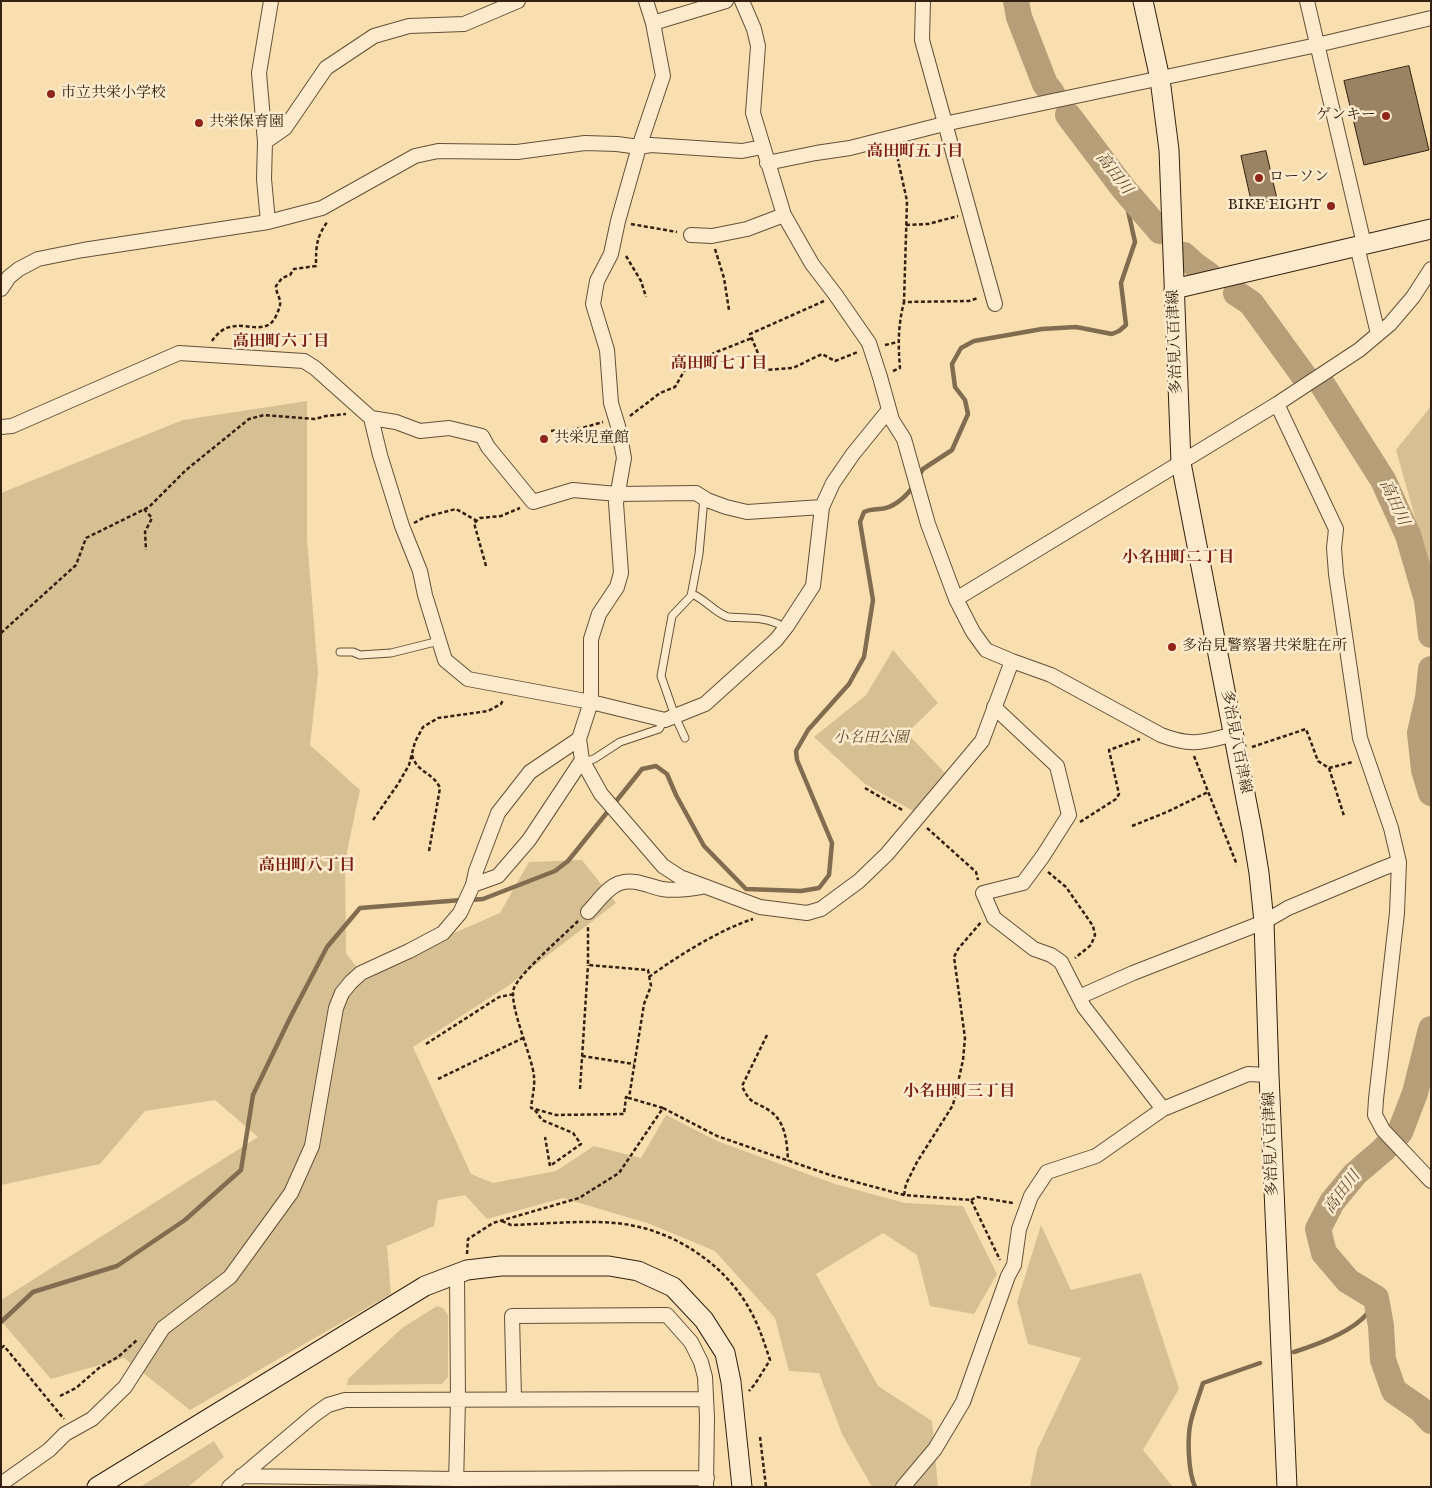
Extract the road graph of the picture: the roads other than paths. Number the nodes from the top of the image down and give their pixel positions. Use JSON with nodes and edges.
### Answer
{"nodes":[{"id":1,"x":271,"y":1,"type":"edge"},
{"id":2,"x":518,"y":1,"type":"edge"},
{"id":3,"x":646,"y":1,"type":"edge"},
{"id":4,"x":726,"y":1,"type":"edge"},
{"id":5,"x":742,"y":1,"type":"edge"},
{"id":6,"x":923,"y":1,"type":"edge"},
{"id":7,"x":1143,"y":1,"type":"edge"},
{"id":8,"x":1307,"y":1,"type":"edge"},
{"id":9,"x":488,"y":7,"type":"edge"},
{"id":10,"x":1431,"y":18,"type":"edge"},
{"id":11,"x":653,"y":23,"type":"junction"},
{"id":12,"x":1317,"y":46,"type":"junction"},
{"id":13,"x":1160,"y":79,"type":"junction"},
{"id":14,"x":944,"y":124,"type":"junction"},
{"id":15,"x":265,"y":142,"type":"junction"},
{"id":16,"x":639,"y":147,"type":"junction"},
{"id":17,"x":762,"y":147,"type":"junction"},
{"id":18,"x":767,"y":163,"type":"junction"},
{"id":19,"x":784,"y":215,"type":"junction"},
{"id":20,"x":268,"y":222,"type":"junction"},
{"id":21,"x":1431,"y":228,"type":"edge"},
{"id":22,"x":691,"y":235,"type":"road end"},
{"id":23,"x":1361,"y":245,"type":"junction"},
{"id":24,"x":1431,"y":269,"type":"edge"},
{"id":25,"x":1,"y":289,"type":"edge"},
{"id":26,"x":1174,"y":289,"type":"junction"},
{"id":27,"x":994,"y":299,"type":"road end"},
{"id":28,"x":1378,"y":334,"type":"junction"},
{"id":29,"x":1277,"y":404,"type":"junction"},
{"id":30,"x":888,"y":411,"type":"junction"},
{"id":31,"x":368,"y":416,"type":"junction"},
{"id":32,"x":1,"y":427,"type":"edge"},
{"id":33,"x":1181,"y":462,"type":"junction"},
{"id":34,"x":617,"y":494,"type":"junction"},
{"id":35,"x":704,"y":498,"type":"junction"},
{"id":36,"x":822,"y":507,"type":"junction"},
{"id":37,"x":692,"y":594,"type":"junction"},
{"id":38,"x":956,"y":599,"type":"junction"},
{"id":39,"x":786,"y":628,"type":"junction"},
{"id":40,"x":439,"y":641,"type":"junction"},
{"id":41,"x":340,"y":652,"type":"dead end"},
{"id":42,"x":1012,"y":661,"type":"junction"},
{"id":43,"x":590,"y":702,"type":"junction"},
{"id":44,"x":994,"y":707,"type":"junction"},
{"id":45,"x":670,"y":718,"type":"junction"},
{"id":46,"x":685,"y":738,"type":"dead end"},
{"id":47,"x":579,"y":739,"type":"junction"},
{"id":48,"x":1235,"y":743,"type":"junction"},
{"id":49,"x":582,"y":761,"type":"junction"},
{"id":50,"x":1399,"y":862,"type":"junction"},
{"id":51,"x":702,"y":886,"type":"junction"},
{"id":52,"x":472,"y":888,"type":"junction"},
{"id":53,"x":588,"y":912,"type":"road end"},
{"id":54,"x":1264,"y":922,"type":"junction"},
{"id":55,"x":1079,"y":997,"type":"junction"},
{"id":56,"x":1269,"y":1075,"type":"junction"},
{"id":57,"x":1163,"y":1109,"type":"junction"},
{"id":58,"x":1431,"y":1181,"type":"edge"},
{"id":59,"x":462,"y":1272,"type":"junction"},
{"id":60,"x":458,"y":1398,"type":"junction"},
{"id":61,"x":514,"y":1399,"type":"junction"},
{"id":62,"x":706,"y":1399,"type":"junction"},
{"id":63,"x":241,"y":1476,"type":"junction"},
{"id":64,"x":706,"y":1482,"type":"edge"},
{"id":65,"x":456,"y":1483,"type":"edge"},
{"id":66,"x":1,"y":1484,"type":"edge"},
{"id":67,"x":97,"y":1487,"type":"edge"},
{"id":68,"x":229,"y":1487,"type":"edge"},
{"id":69,"x":742,"y":1487,"type":"edge"},
{"id":70,"x":903,"y":1487,"type":"edge"},
{"id":71,"x":1287,"y":1487,"type":"edge"}],
"edges":[{"from":1,"to":15,"type":"street"},
{"from":2,"to":9,"type":"street"},
{"from":3,"to":11,"type":"street"},
{"from":4,"to":11,"type":"street"},
{"from":5,"to":17,"type":"street"},
{"from":6,"to":14,"type":"street"},
{"from":7,"to":13,"type":"main road","name":"多治見八百津線"},
{"from":8,"to":12,"type":"street"},
{"from":9,"to":15,"type":"street"},
{"from":10,"to":12,"type":"street"},
{"from":11,"to":16,"type":"street"},
{"from":12,"to":13,"type":"street"},
{"from":12,"to":23,"type":"street"},
{"from":13,"to":14,"type":"street"},
{"from":13,"to":26,"type":"main road","name":"多治見八百津線"},
{"from":14,"to":18,"type":"street"},
{"from":14,"to":27,"type":"street"},
{"from":15,"to":20,"type":"street"},
{"from":16,"to":17,"type":"street"},
{"from":16,"to":20,"type":"street"},
{"from":16,"to":34,"type":"street"},
{"from":17,"to":18,"type":"street"},
{"from":18,"to":19,"type":"street"},
{"from":19,"to":22,"type":"street"},
{"from":19,"to":30,"type":"street"},
{"from":20,"to":25,"type":"street"},
{"from":21,"to":23,"type":"main road"},
{"from":23,"to":26,"type":"main road"},
{"from":23,"to":28,"type":"street"},
{"from":24,"to":28,"type":"street"},
{"from":26,"to":33,"type":"main road","name":"多治見八百津線"},
{"from":28,"to":29,"type":"street"},
{"from":29,"to":33,"type":"street"},
{"from":29,"to":50,"type":"street"},
{"from":30,"to":36,"type":"street"},
{"from":30,"to":38,"type":"street"},
{"from":31,"to":32,"type":"street"},
{"from":31,"to":34,"type":"street"},
{"from":31,"to":40,"type":"street"},
{"from":33,"to":38,"type":"street"},
{"from":33,"to":48,"type":"main road","name":"多治見八百津線"},
{"from":34,"to":35,"type":"street"},
{"from":34,"to":43,"type":"street"},
{"from":35,"to":36,"type":"street"},
{"from":35,"to":37,"type":"lane"},
{"from":36,"to":39,"type":"street"},
{"from":37,"to":39,"type":"lane"},
{"from":37,"to":45,"type":"lane"},
{"from":38,"to":42,"type":"street"},
{"from":39,"to":45,"type":"street"},
{"from":40,"to":41,"type":"lane"},
{"from":40,"to":43,"type":"street"},
{"from":42,"to":44,"type":"street"},
{"from":42,"to":48,"type":"street"},
{"from":43,"to":45,"type":"street"},
{"from":43,"to":47,"type":"street"},
{"from":44,"to":51,"type":"street"},
{"from":44,"to":55,"type":"street"},
{"from":45,"to":46,"type":"lane"},
{"from":45,"to":49,"type":"lane"},
{"from":47,"to":49,"type":"street"},
{"from":47,"to":52,"type":"street"},
{"from":48,"to":54,"type":"main road","name":"多治見八百津線"},
{"from":49,"to":51,"type":"street"},
{"from":49,"to":52,"type":"street"},
{"from":50,"to":54,"type":"street"},
{"from":50,"to":58,"type":"street"},
{"from":51,"to":53,"type":"street"},
{"from":52,"to":66,"type":"street"},
{"from":54,"to":55,"type":"street"},
{"from":54,"to":56,"type":"main road","name":"多治見八百津線"},
{"from":55,"to":57,"type":"street"},
{"from":56,"to":57,"type":"street"},
{"from":56,"to":71,"type":"main road","name":"多治見八百津線"},
{"from":57,"to":70,"type":"street"},
{"from":59,"to":60,"type":"street"},
{"from":59,"to":67,"type":"main road"},
{"from":59,"to":69,"type":"main road"},
{"from":60,"to":61,"type":"street"},
{"from":60,"to":63,"type":"street"},
{"from":60,"to":65,"type":"street"},
{"from":61,"to":62,"type":"street"},
{"from":61,"to":62,"type":"street"},
{"from":62,"to":64,"type":"street"},
{"from":63,"to":65,"type":"street"},
{"from":63,"to":68,"type":"street"},
{"from":64,"to":65,"type":"street"}]}
